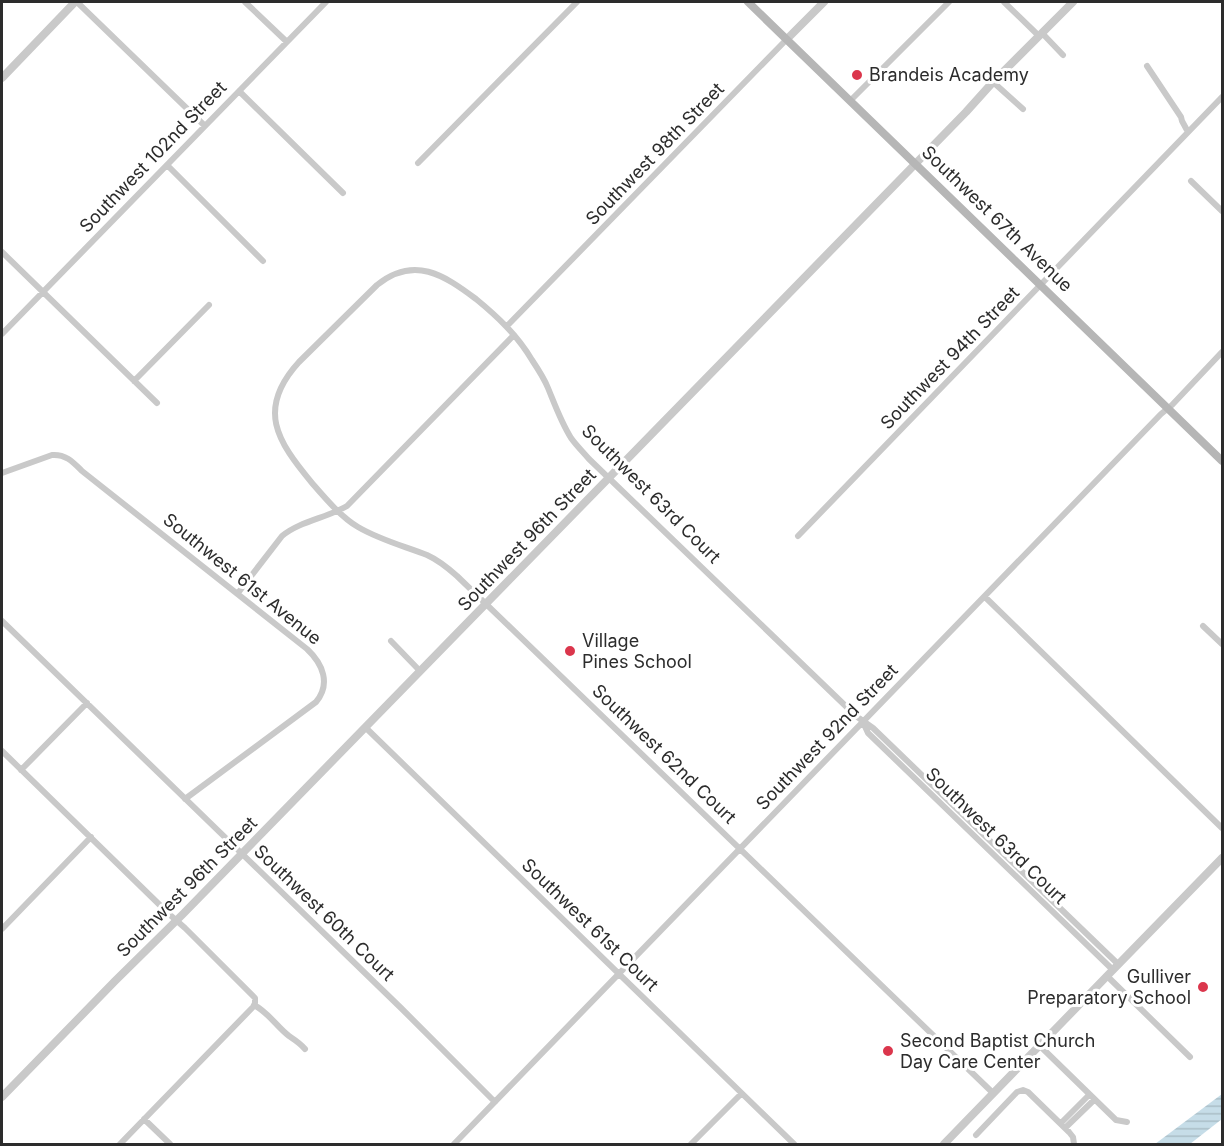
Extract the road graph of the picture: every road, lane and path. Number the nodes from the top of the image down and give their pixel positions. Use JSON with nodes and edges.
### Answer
{"nodes":[{"id":1,"x":76,"y":2,"type":"edge"},
{"id":2,"x":245,"y":2,"type":"edge"},
{"id":3,"x":326,"y":2,"type":"edge"},
{"id":4,"x":577,"y":2,"type":"edge"},
{"id":5,"x":748,"y":2,"type":"edge"},
{"id":6,"x":824,"y":2,"type":"edge"},
{"id":7,"x":949,"y":2,"type":"edge"},
{"id":8,"x":1004,"y":2,"type":"edge"},
{"id":9,"x":1073,"y":2,"type":"edge"},
{"id":10,"x":1041,"y":34,"type":"junction"},
{"id":11,"x":787,"y":39,"type":"junction"},
{"id":12,"x":286,"y":42,"type":"junction"},
{"id":13,"x":1063,"y":55,"type":"dead end"},
{"id":14,"x":1147,"y":66,"type":"dead end"},
{"id":15,"x":2,"y":78,"type":"edge"},
{"id":16,"x":993,"y":82,"type":"junction"},
{"id":17,"x":239,"y":91,"type":"junction"},
{"id":18,"x":1222,"y":97,"type":"edge"},
{"id":19,"x":850,"y":101,"type":"junction"},
{"id":20,"x":1023,"y":109,"type":"dead end"},
{"id":21,"x":205,"y":126,"type":"junction"},
{"id":22,"x":1190,"y":131,"type":"junction"},
{"id":23,"x":418,"y":163,"type":"dead end"},
{"id":24,"x":915,"y":164,"type":"junction"},
{"id":25,"x":166,"y":165,"type":"junction"},
{"id":26,"x":1191,"y":181,"type":"dead end"},
{"id":27,"x":343,"y":194,"type":"dead end"},
{"id":28,"x":1222,"y":212,"type":"edge"},
{"id":29,"x":2,"y":252,"type":"edge"},
{"id":30,"x":263,"y":261,"type":"dead end"},
{"id":31,"x":1041,"y":286,"type":"junction"},
{"id":32,"x":43,"y":292,"type":"junction"},
{"id":33,"x":209,"y":305,"type":"dead end"},
{"id":34,"x":507,"y":326,"type":"junction"},
{"id":35,"x":2,"y":334,"type":"edge"},
{"id":36,"x":514,"y":335,"type":"junction"},
{"id":37,"x":1222,"y":352,"type":"edge"},
{"id":38,"x":134,"y":381,"type":"junction"},
{"id":39,"x":276,"y":397,"type":"joint"},
{"id":40,"x":156,"y":403,"type":"dead end"},
{"id":41,"x":1168,"y":408,"type":"junction"},
{"id":42,"x":1222,"y":460,"type":"edge"},
{"id":43,"x":2,"y":473,"type":"edge"},
{"id":44,"x":609,"y":477,"type":"junction"},
{"id":45,"x":339,"y":511,"type":"junction"},
{"id":46,"x":798,"y":536,"type":"dead end"},
{"id":47,"x":238,"y":593,"type":"junction"},
{"id":48,"x":985,"y":597,"type":"junction"},
{"id":49,"x":487,"y":603,"type":"junction"},
{"id":50,"x":2,"y":621,"type":"edge"},
{"id":51,"x":1203,"y":626,"type":"dead end"},
{"id":52,"x":391,"y":640,"type":"dead end"},
{"id":53,"x":1222,"y":644,"type":"edge"},
{"id":54,"x":420,"y":670,"type":"junction"},
{"id":55,"x":87,"y":703,"type":"junction"},
{"id":56,"x":863,"y":722,"type":"junction"},
{"id":57,"x":365,"y":727,"type":"junction"},
{"id":58,"x":2,"y":751,"type":"edge"},
{"id":59,"x":21,"y":770,"type":"junction"},
{"id":60,"x":185,"y":799,"type":"junction"},
{"id":61,"x":1222,"y":828,"type":"edge"},
{"id":62,"x":91,"y":837,"type":"junction"},
{"id":63,"x":740,"y":848,"type":"junction"},
{"id":64,"x":242,"y":854,"type":"junction"},
{"id":65,"x":1222,"y":858,"type":"edge"},
{"id":66,"x":176,"y":921,"type":"junction"},
{"id":67,"x":2,"y":929,"type":"edge"},
{"id":68,"x":1112,"y":970,"type":"junction"},
{"id":69,"x":618,"y":974,"type":"junction"},
{"id":70,"x":255,"y":1003,"type":"junction"},
{"id":71,"x":1039,"y":1045,"type":"junction"},
{"id":72,"x":305,"y":1048,"type":"dead end"},
{"id":73,"x":1190,"y":1057,"type":"dead end"},
{"id":74,"x":993,"y":1093,"type":"junction"},
{"id":75,"x":741,"y":1094,"type":"junction"},
{"id":76,"x":2,"y":1097,"type":"edge"},
{"id":77,"x":1091,"y":1097,"type":"junction"},
{"id":78,"x":495,"y":1102,"type":"junction"},
{"id":79,"x":144,"y":1119,"type":"junction"},
{"id":80,"x":1127,"y":1122,"type":"dead end"},
{"id":81,"x":1063,"y":1126,"type":"junction"},
{"id":82,"x":976,"y":1134,"type":"dead end"},
{"id":83,"x":120,"y":1144,"type":"edge"},
{"id":84,"x":170,"y":1144,"type":"edge"},
{"id":85,"x":454,"y":1144,"type":"edge"},
{"id":86,"x":691,"y":1144,"type":"edge"},
{"id":87,"x":794,"y":1144,"type":"edge"},
{"id":88,"x":944,"y":1144,"type":"edge"},
{"id":89,"x":1074,"y":1144,"type":"edge"}],
"edges":[{"from":1,"to":15,"type":"street"},
{"from":1,"to":21,"type":"street"},
{"from":2,"to":12,"type":"street"},
{"from":3,"to":12,"type":"street","name":"Southwest 102nd Street"},
{"from":4,"to":23,"type":"street"},
{"from":5,"to":11,"type":"main road","name":"Southwest 67th Avenue"},
{"from":6,"to":11,"type":"street","name":"Southwest 98th Street"},
{"from":7,"to":19,"type":"street"},
{"from":8,"to":10,"type":"street"},
{"from":9,"to":10,"type":"street","name":"Southwest 96th Street"},
{"from":10,"to":13,"type":"street"},
{"from":10,"to":16,"type":"street","name":"Southwest 96th Street"},
{"from":11,"to":19,"type":"main road","name":"Southwest 67th Avenue"},
{"from":11,"to":34,"type":"street","name":"Southwest 98th Street"},
{"from":12,"to":17,"type":"street","name":"Southwest 102nd Street"},
{"from":14,"to":22,"type":"street"},
{"from":16,"to":20,"type":"street"},
{"from":16,"to":24,"type":"street","name":"Southwest 96th Street"},
{"from":17,"to":21,"type":"street","name":"Southwest 102nd Street"},
{"from":17,"to":27,"type":"street"},
{"from":18,"to":22,"type":"street","name":"Southwest 94th Street"},
{"from":19,"to":24,"type":"main road","name":"Southwest 67th Avenue"},
{"from":21,"to":25,"type":"street","name":"Southwest 102nd Street"},
{"from":22,"to":31,"type":"street","name":"Southwest 94th Street"},
{"from":24,"to":31,"type":"main road","name":"Southwest 67th Avenue"},
{"from":24,"to":44,"type":"street","name":"Southwest 96th Street"},
{"from":25,"to":30,"type":"street"},
{"from":25,"to":32,"type":"street","name":"Southwest 102nd Street"},
{"from":26,"to":28,"type":"street"},
{"from":29,"to":32,"type":"street"},
{"from":31,"to":41,"type":"main road","name":"Southwest 67th Avenue"},
{"from":31,"to":46,"type":"street","name":"Southwest 94th Street"},
{"from":32,"to":35,"type":"street","name":"Southwest 102nd Street"},
{"from":32,"to":38,"type":"street"},
{"from":33,"to":38,"type":"street"},
{"from":34,"to":36,"type":"street","name":"Southwest 63rd Court"},
{"from":34,"to":39,"type":"street","name":"Southwest 63rd Court"},
{"from":36,"to":44,"type":"street","name":"Southwest 63rd Court"},
{"from":36,"to":45,"type":"street"},
{"from":37,"to":41,"type":"street","name":"Southwest 92nd Street"},
{"from":38,"to":40,"type":"street"},
{"from":39,"to":45,"type":"street","name":"Southwest 62nd Court"},
{"from":41,"to":42,"type":"main road","name":"Southwest 67th Avenue"},
{"from":41,"to":48,"type":"street","name":"Southwest 92nd Street"},
{"from":43,"to":47,"type":"street","name":"Southwest 61st Avenue"},
{"from":44,"to":49,"type":"street","name":"Southwest 96th Street"},
{"from":44,"to":56,"type":"street","name":"Southwest 63rd Court"},
{"from":45,"to":47,"type":"street"},
{"from":45,"to":49,"type":"street","name":"Southwest 62nd Court"},
{"from":47,"to":60,"type":"street","name":"Southwest 61st Avenue"},
{"from":48,"to":56,"type":"street","name":"Southwest 92nd Street"},
{"from":48,"to":61,"type":"street"},
{"from":49,"to":54,"type":"street","name":"Southwest 96th Street"},
{"from":49,"to":63,"type":"street","name":"Southwest 62nd Court"},
{"from":50,"to":55,"type":"street","name":"Southwest 60th Court"},
{"from":51,"to":53,"type":"street"},
{"from":52,"to":54,"type":"street"},
{"from":54,"to":57,"type":"street","name":"Southwest 96th Street"},
{"from":55,"to":59,"type":"street"},
{"from":55,"to":60,"type":"street","name":"Southwest 60th Court"},
{"from":56,"to":63,"type":"street","name":"Southwest 92nd Street"},
{"from":56,"to":68,"type":"street","name":"Southwest 63rd Court"},
{"from":57,"to":64,"type":"street","name":"Southwest 96th Street"},
{"from":57,"to":69,"type":"street","name":"Southwest 61st Court"},
{"from":58,"to":59,"type":"street"},
{"from":59,"to":62,"type":"street"},
{"from":60,"to":64,"type":"street","name":"Southwest 60th Court"},
{"from":62,"to":66,"type":"street"},
{"from":62,"to":67,"type":"street"},
{"from":63,"to":69,"type":"street","name":"Southwest 92nd Street"},
{"from":63,"to":74,"type":"street","name":"Southwest 62nd Court"},
{"from":64,"to":66,"type":"street","name":"Southwest 96th Street"},
{"from":64,"to":78,"type":"street","name":"Southwest 60th Court"},
{"from":65,"to":68,"type":"street"},
{"from":66,"to":70,"type":"street"},
{"from":66,"to":76,"type":"street","name":"Southwest 96th Street"},
{"from":68,"to":71,"type":"street"},
{"from":68,"to":73,"type":"street","name":"Southwest 63rd Court"},
{"from":69,"to":75,"type":"street","name":"Southwest 61st Court"},
{"from":69,"to":78,"type":"street","name":"Southwest 92nd Street"},
{"from":70,"to":72,"type":"street"},
{"from":70,"to":79,"type":"street"},
{"from":71,"to":74,"type":"street"},
{"from":71,"to":77,"type":"street"},
{"from":74,"to":88,"type":"street"},
{"from":75,"to":86,"type":"street"},
{"from":75,"to":87,"type":"street","name":"Southwest 61st Court"},
{"from":77,"to":80,"type":"street"},
{"from":77,"to":81,"type":"street"},
{"from":78,"to":85,"type":"street","name":"Southwest 92nd Street"},
{"from":79,"to":83,"type":"street"},
{"from":79,"to":84,"type":"street"},
{"from":81,"to":82,"type":"street"},
{"from":81,"to":89,"type":"street"}]}
